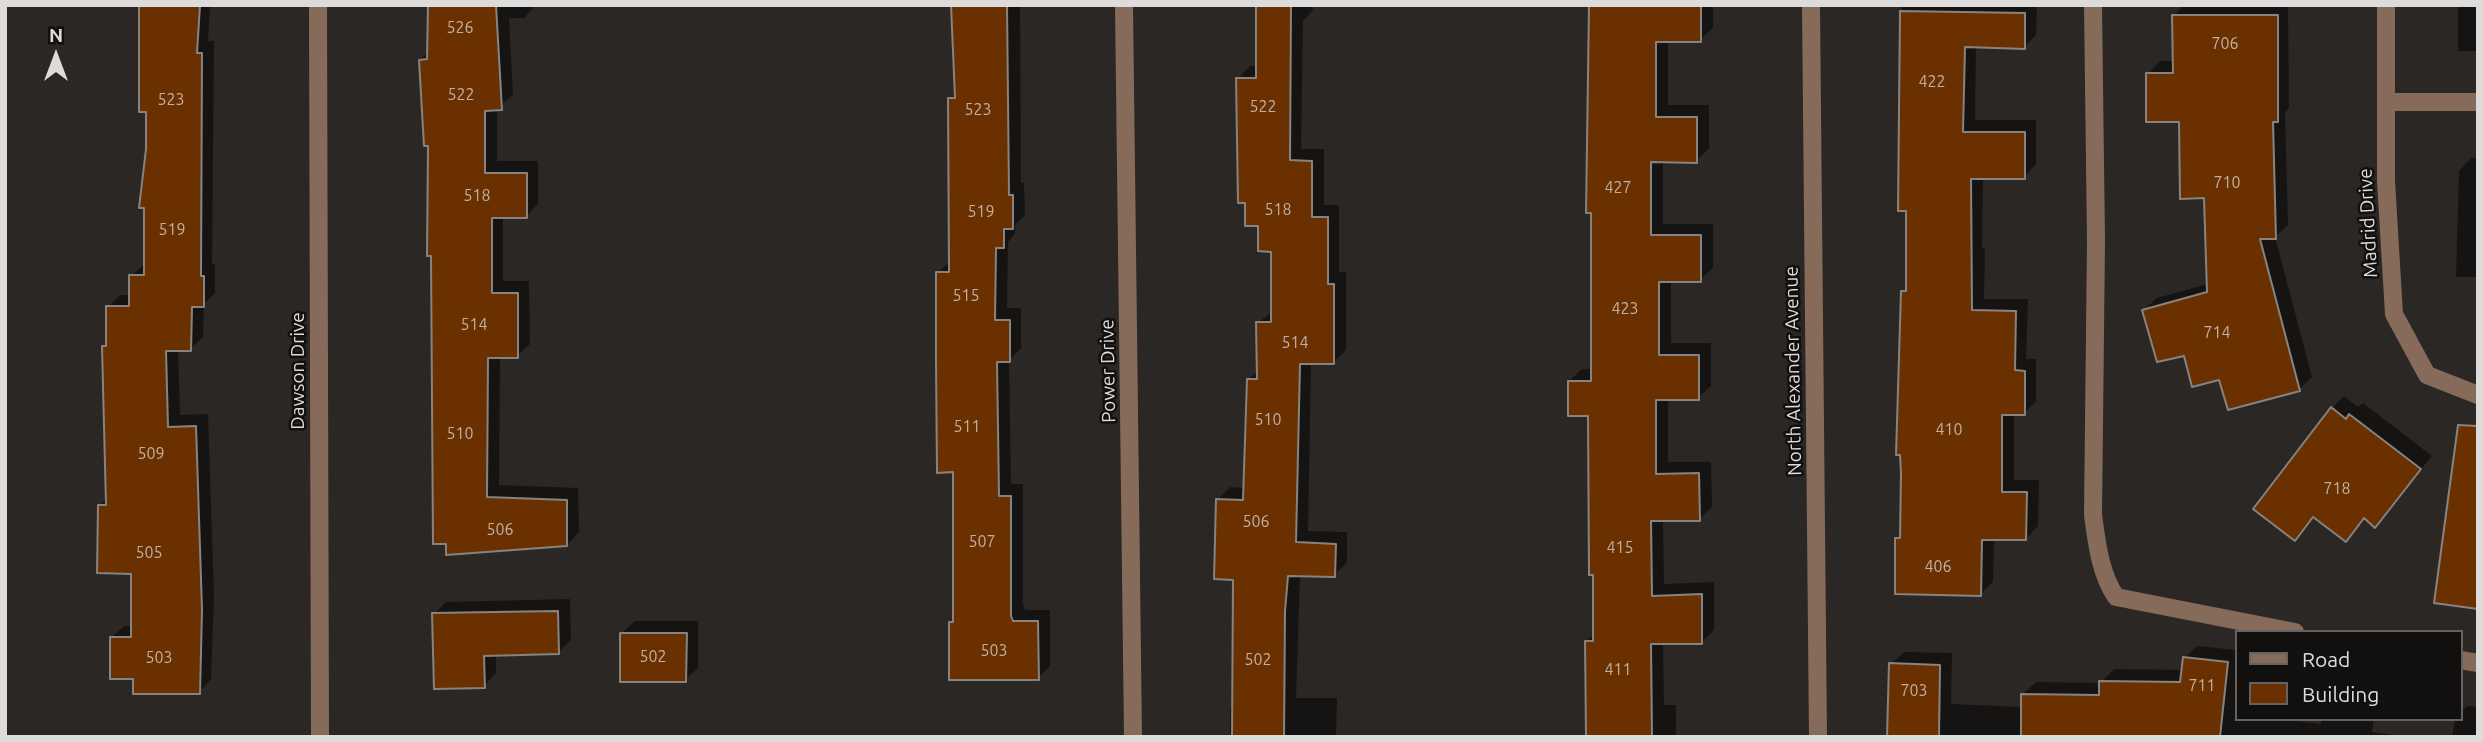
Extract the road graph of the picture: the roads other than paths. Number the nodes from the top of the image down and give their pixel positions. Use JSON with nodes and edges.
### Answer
{"nodes":[{"id":1,"x":318,"y":5,"type":"edge"},
{"id":2,"x":1124,"y":5,"type":"edge"},
{"id":3,"x":1811,"y":5,"type":"edge"},
{"id":4,"x":2094,"y":5,"type":"edge"},
{"id":5,"x":2386,"y":5,"type":"edge"},
{"id":6,"x":2386,"y":102,"type":"junction"},
{"id":7,"x":2478,"y":102,"type":"edge"},
{"id":8,"x":2478,"y":395,"type":"edge"},
{"id":9,"x":2285,"y":630,"type":"edge"},
{"id":10,"x":320,"y":737,"type":"edge"},
{"id":11,"x":1133,"y":737,"type":"edge"},
{"id":12,"x":1818,"y":737,"type":"edge"}],
"edges":[{"from":1,"to":10,"type":"street","name":"Dawson Drive"},
{"from":2,"to":11,"type":"street","name":"Power Drive"},
{"from":3,"to":12,"type":"street","name":"North Alexander Avenue"},
{"from":4,"to":9,"type":"street"},
{"from":5,"to":6,"type":"street","name":"Madrid Drive"},
{"from":6,"to":7,"type":"street"},
{"from":6,"to":8,"type":"street","name":"Madrid Drive"}]}
